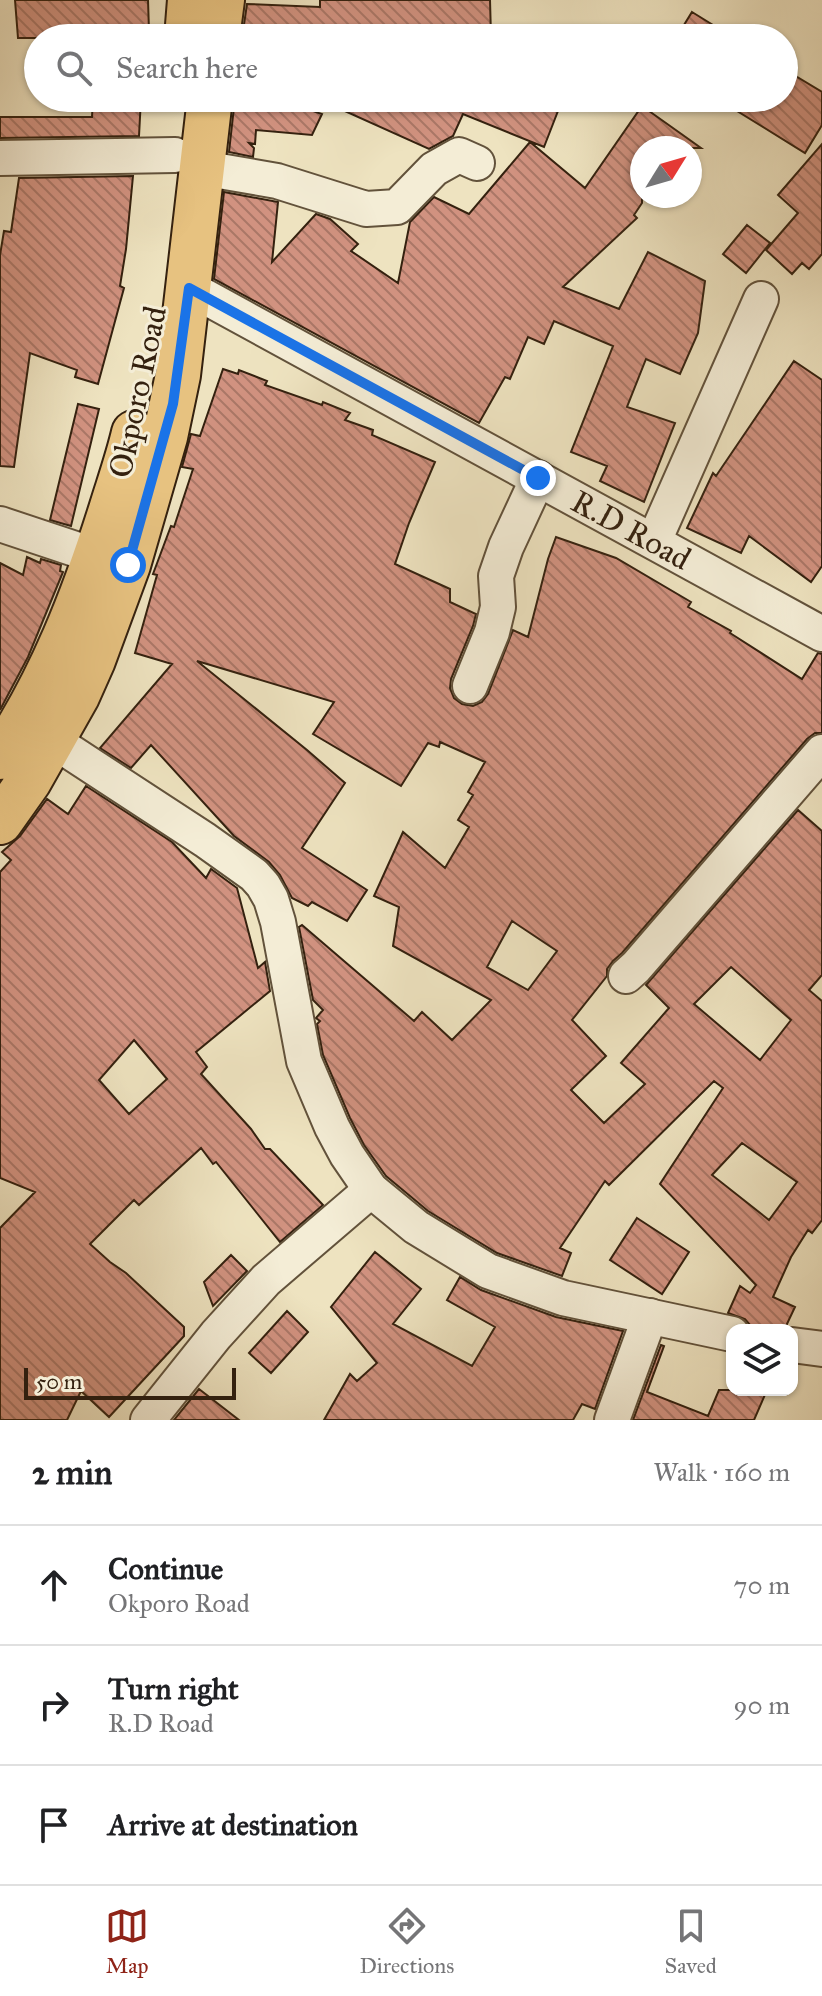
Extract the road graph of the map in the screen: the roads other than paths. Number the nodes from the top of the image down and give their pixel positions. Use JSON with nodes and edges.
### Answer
{"nodes":[{"id":1,"x":190,"y":0,"type":"edge"},
{"id":2,"x":222,"y":0,"type":"edge"},
{"id":3,"x":188,"y":24,"type":"edge"},
{"id":4,"x":219,"y":24,"type":"edge"},
{"id":5,"x":183,"y":112,"type":"edge"},
{"id":6,"x":205,"y":112,"type":"edge"},
{"id":7,"x":0,"y":158,"type":"edge"},
{"id":8,"x":189,"y":162,"type":"junction"},
{"id":9,"x":477,"y":163,"type":"dead end"},
{"id":10,"x":189,"y":288,"type":"junction"},
{"id":11,"x":761,"y":299,"type":"dead end"},
{"id":12,"x":538,"y":478,"type":"junction"},
{"id":13,"x":0,"y":524,"type":"edge"},
{"id":14,"x":654,"y":541,"type":"junction"},
{"id":15,"x":96,"y":556,"type":"junction"},
{"id":16,"x":822,"y":634,"type":"edge"},
{"id":17,"x":470,"y":686,"type":"dead end"},
{"id":18,"x":52,"y":740,"type":"junction"},
{"id":19,"x":3,"y":748,"type":"edge"},
{"id":20,"x":822,"y":752,"type":"edge"},
{"id":21,"x":0,"y":822,"type":"edge"},
{"id":22,"x":626,"y":976,"type":"dead end"},
{"id":23,"x":371,"y":1190,"type":"junction"},
{"id":24,"x":650,"y":1316,"type":"junction"},
{"id":25,"x":726,"y":1333,"type":"edge"},
{"id":26,"x":798,"y":1346,"type":"edge"},
{"id":27,"x":822,"y":1349,"type":"edge"},
{"id":28,"x":148,"y":1420,"type":"edge"},
{"id":29,"x":612,"y":1420,"type":"edge"}],
"edges":[{"from":1,"to":3,"type":"main road"},
{"from":2,"to":4,"type":"main road"},
{"from":5,"to":8,"type":"main road","name":"Okporo Road"},
{"from":6,"to":8,"type":"main road","name":"Okporo Road"},
{"from":7,"to":8,"type":"street"},
{"from":8,"to":9,"type":"street"},
{"from":8,"to":10,"type":"main road","name":"Okporo Road"},
{"from":8,"to":15,"type":"main road","name":"Okporo Road"},
{"from":10,"to":12,"type":"street","name":"R.D Road"},
{"from":10,"to":18,"type":"main road","name":"Okporo Road"},
{"from":11,"to":14,"type":"street"},
{"from":12,"to":14,"type":"street","name":"R.D Road"},
{"from":12,"to":17,"type":"street"},
{"from":13,"to":15,"type":"street"},
{"from":14,"to":16,"type":"street","name":"R.D Road"},
{"from":15,"to":19,"type":"main road","name":"Okporo Road"},
{"from":18,"to":21,"type":"main road","name":"Okporo Road"},
{"from":18,"to":23,"type":"street"},
{"from":20,"to":22,"type":"street"},
{"from":23,"to":24,"type":"street"},
{"from":23,"to":28,"type":"street"},
{"from":24,"to":25,"type":"street"},
{"from":24,"to":29,"type":"street"},
{"from":26,"to":27,"type":"street"}]}
